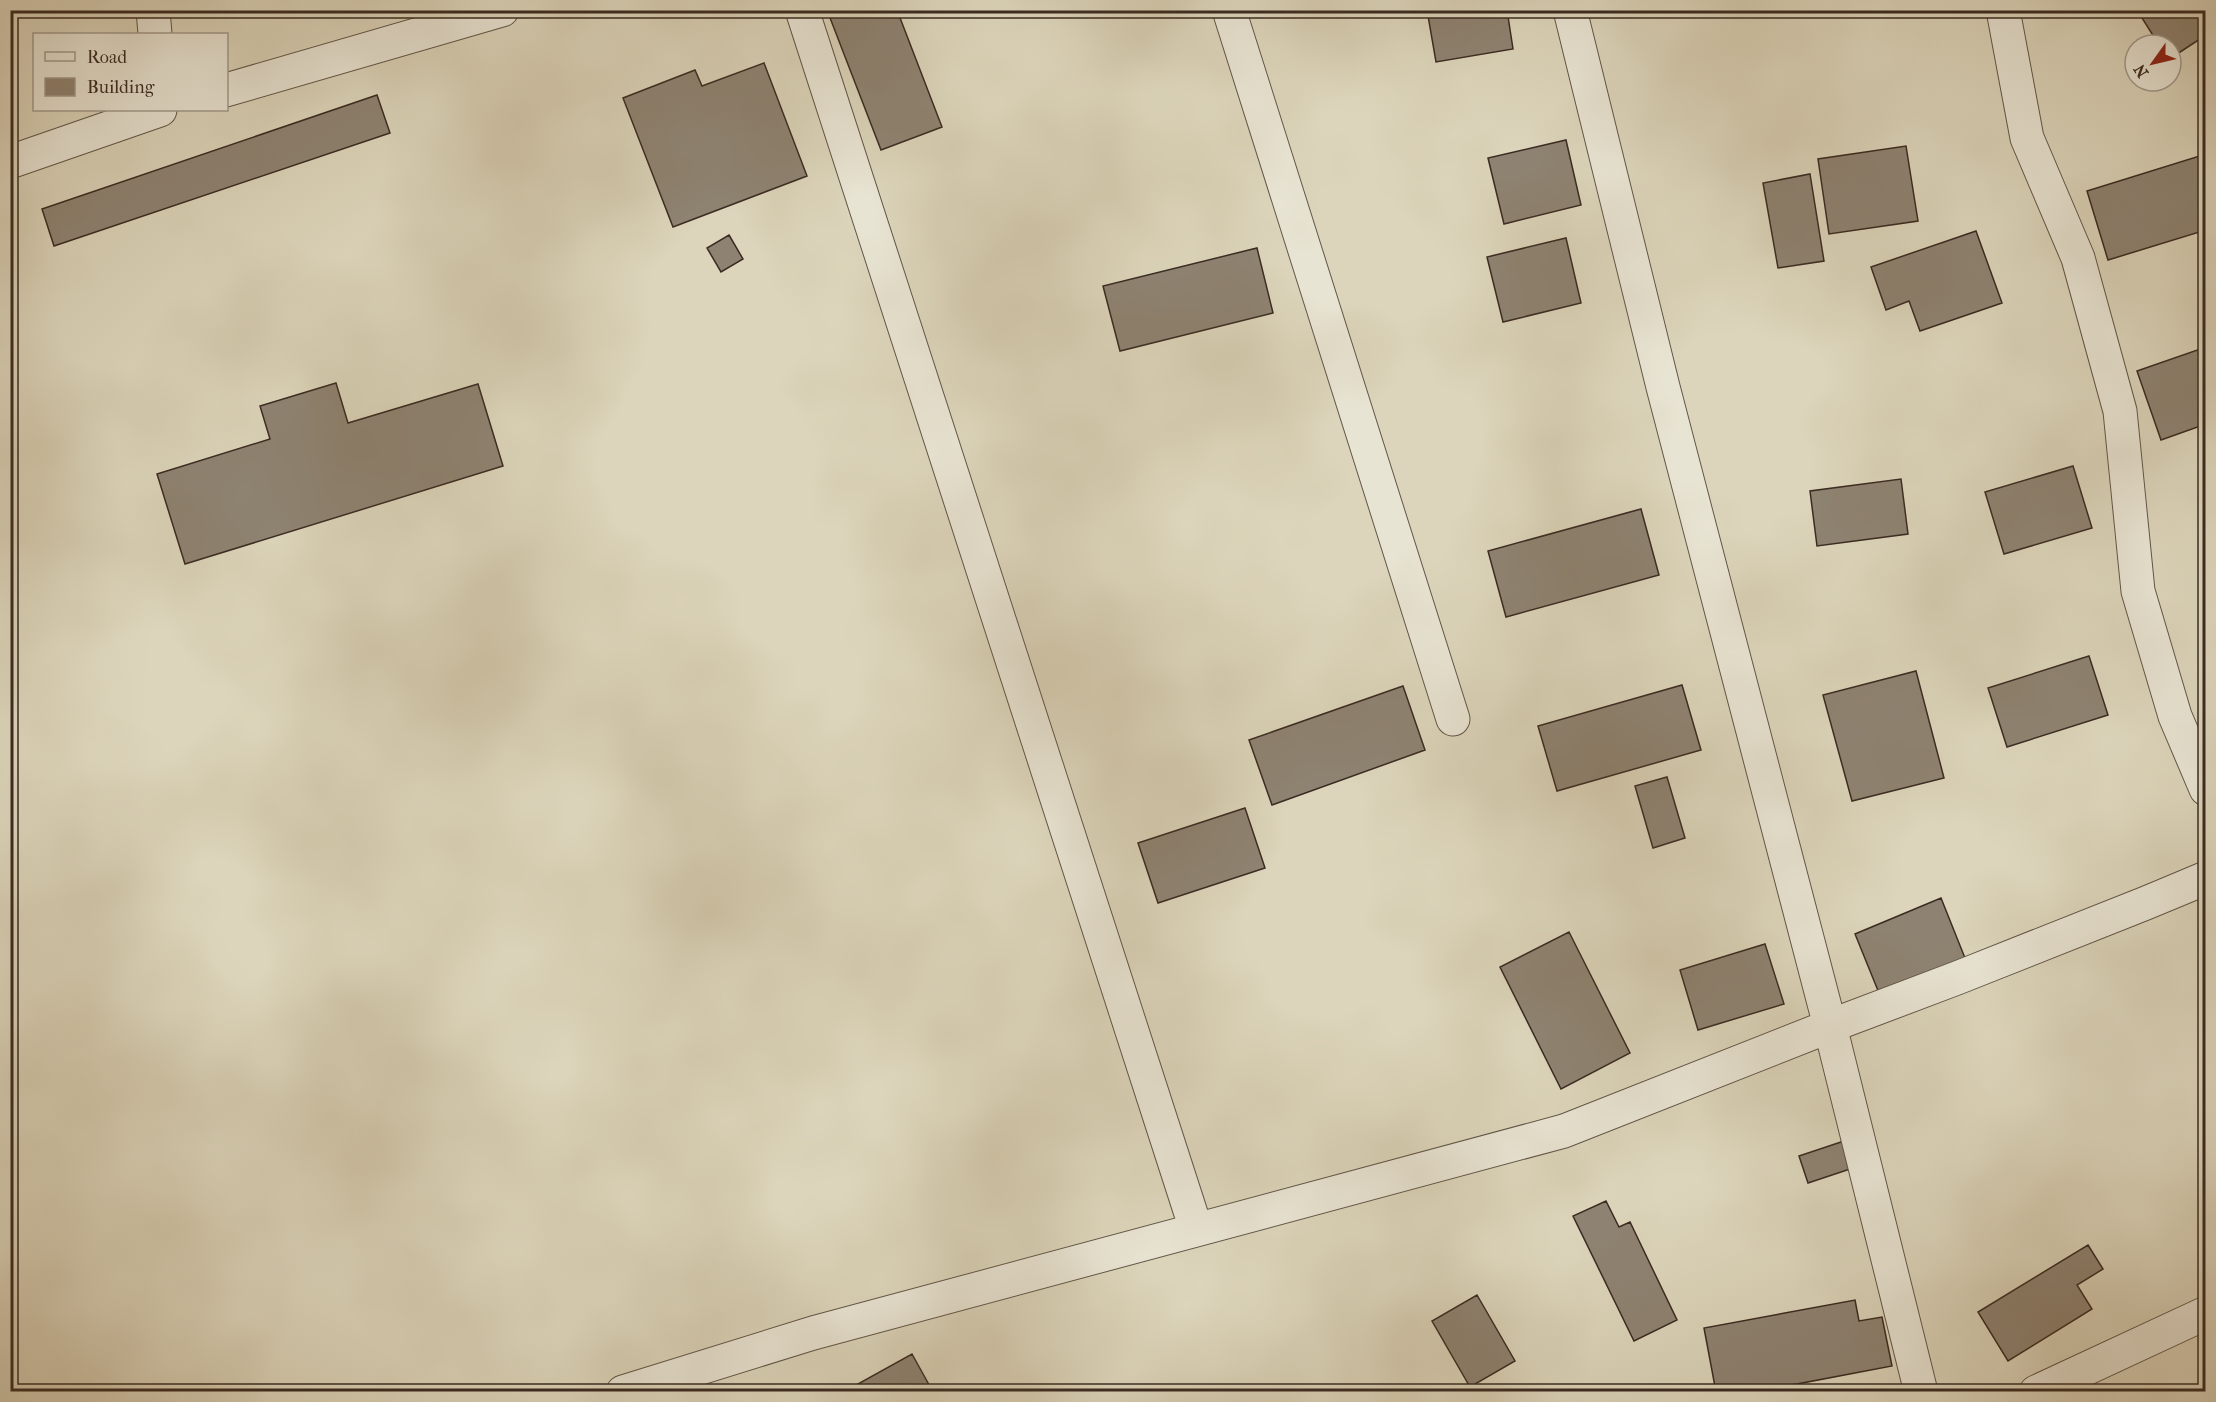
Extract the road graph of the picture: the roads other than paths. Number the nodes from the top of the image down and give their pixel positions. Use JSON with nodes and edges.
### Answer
{"nodes":[{"id":1,"x":153,"y":10,"type":"edge"},
{"id":2,"x":502,"y":10,"type":"edge"},
{"id":3,"x":802,"y":10,"type":"edge"},
{"id":4,"x":1228,"y":10,"type":"edge"},
{"id":5,"x":1570,"y":10,"type":"edge"},
{"id":6,"x":2003,"y":10,"type":"edge"},
{"id":7,"x":155,"y":33,"type":"edge"},
{"id":8,"x":228,"y":89,"type":"edge"},
{"id":9,"x":157,"y":111,"type":"edge"},
{"id":10,"x":10,"y":162,"type":"edge"},
{"id":11,"x":1453,"y":719,"type":"dead end"},
{"id":12,"x":2205,"y":789,"type":"edge"},
{"id":13,"x":2205,"y":878,"type":"edge"},
{"id":14,"x":1830,"y":1026,"type":"junction"},
{"id":15,"x":1196,"y":1228,"type":"junction"},
{"id":16,"x":2205,"y":1312,"type":"edge"},
{"id":17,"x":622,"y":1392,"type":"edge"},
{"id":18,"x":1921,"y":1392,"type":"edge"},
{"id":19,"x":2036,"y":1392,"type":"edge"}],
"edges":[{"from":1,"to":7,"type":"street"},
{"from":2,"to":8,"type":"street"},
{"from":3,"to":15,"type":"street"},
{"from":4,"to":11,"type":"street"},
{"from":5,"to":14,"type":"street"},
{"from":6,"to":12,"type":"street"},
{"from":9,"to":10,"type":"street"},
{"from":13,"to":14,"type":"street"},
{"from":14,"to":15,"type":"street"},
{"from":14,"to":18,"type":"street"},
{"from":15,"to":17,"type":"street"},
{"from":16,"to":19,"type":"street"}]}
